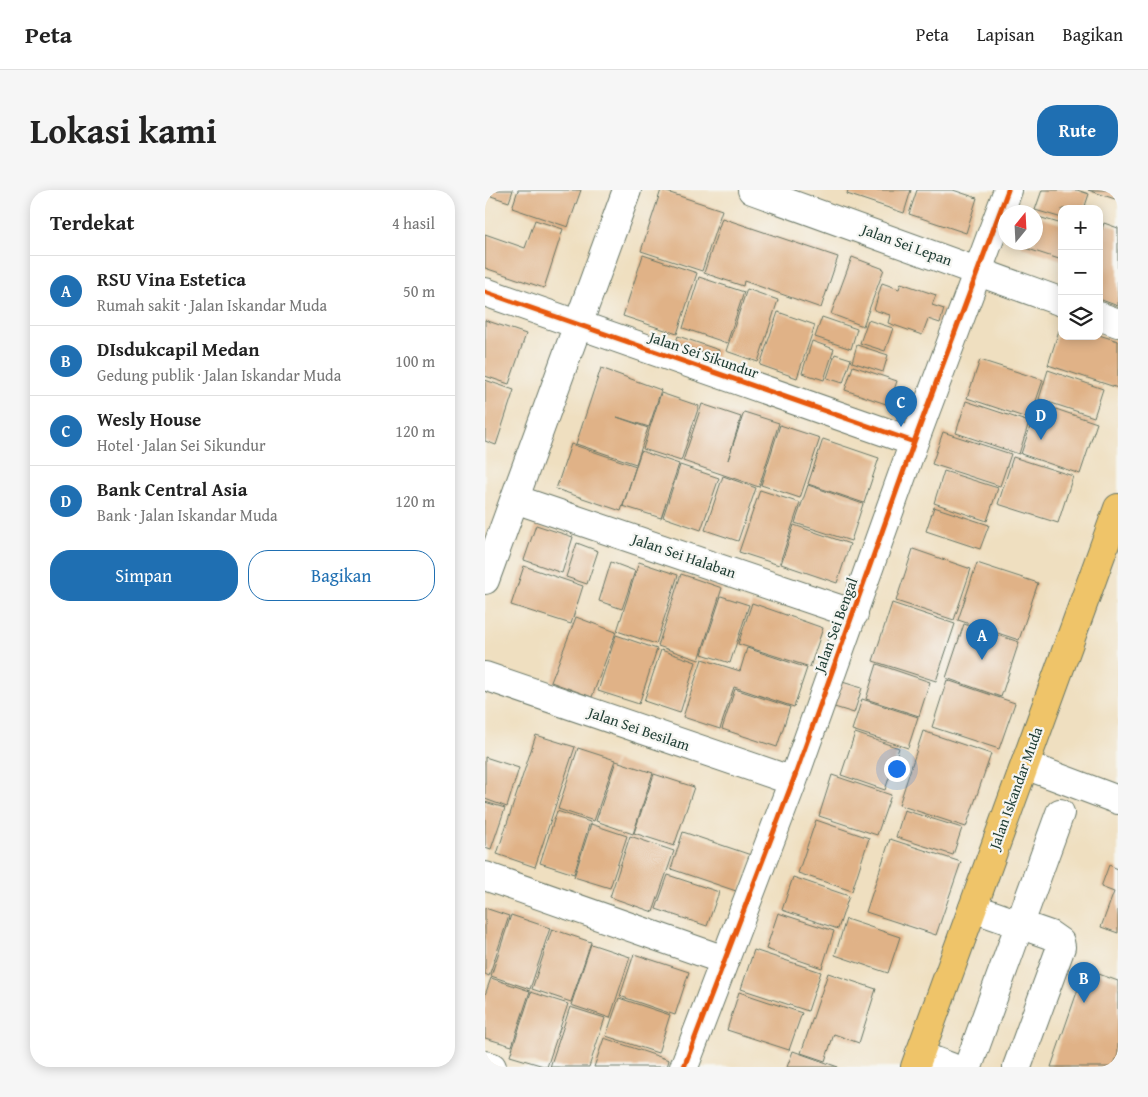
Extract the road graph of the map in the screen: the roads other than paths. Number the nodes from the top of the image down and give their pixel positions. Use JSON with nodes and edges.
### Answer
{"nodes":[{"id":1,"x":627,"y":190,"type":"edge"},
{"id":2,"x":752,"y":190,"type":"edge"},
{"id":3,"x":1008,"y":190,"type":"edge"},
{"id":4,"x":817,"y":200,"type":"edge"},
{"id":5,"x":977,"y":271,"type":"junction"},
{"id":6,"x":485,"y":292,"type":"edge"},
{"id":7,"x":1058,"y":301,"type":"edge"},
{"id":8,"x":1103,"y":317,"type":"edge"},
{"id":9,"x":1118,"y":323,"type":"edge"},
{"id":10,"x":579,"y":324,"type":"junction"},
{"id":11,"x":914,"y":442,"type":"junction"},
{"id":12,"x":515,"y":499,"type":"junction"},
{"id":13,"x":1118,"y":508,"type":"edge"},
{"id":14,"x":485,"y":580,"type":"edge"},
{"id":15,"x":854,"y":614,"type":"junction"},
{"id":16,"x":485,"y":676,"type":"edge"},
{"id":17,"x":1025,"y":765,"type":"junction"},
{"id":18,"x":793,"y":781,"type":"junction"},
{"id":19,"x":1118,"y":800,"type":"edge"},
{"id":20,"x":1060,"y":812,"type":"dead end"},
{"id":21,"x":485,"y":876,"type":"edge"},
{"id":22,"x":973,"y":908,"type":"junction"},
{"id":23,"x":1020,"y":924,"type":"junction"},
{"id":24,"x":724,"y":960,"type":"junction"},
{"id":25,"x":917,"y":1061,"type":"edge"},
{"id":26,"x":485,"y":1065,"type":"edge"},
{"id":27,"x":491,"y":1067,"type":"edge"},
{"id":28,"x":684,"y":1067,"type":"edge"},
{"id":29,"x":951,"y":1067,"type":"edge"},
{"id":30,"x":968,"y":1067,"type":"edge"},
{"id":31,"x":1017,"y":1067,"type":"edge"}],
"edges":[{"from":1,"to":10,"type":"street"},
{"from":2,"to":4,"type":"street","name":"Jalan Sei Lepan"},
{"from":3,"to":5,"type":"street","name":"Jalan Sei Bengal"},
{"from":4,"to":5,"type":"street","name":"Jalan Sei Lepan"},
{"from":5,"to":7,"type":"street","name":"Jalan Sei Lepan"},
{"from":5,"to":11,"type":"street","name":"Jalan Sei Bengal"},
{"from":6,"to":10,"type":"street","name":"Jalan Sei Sikundur"},
{"from":8,"to":9,"type":"street"},
{"from":10,"to":11,"type":"street","name":"Jalan Sei Sikundur"},
{"from":10,"to":12,"type":"street"},
{"from":11,"to":15,"type":"street","name":"Jalan Sei Bengal"},
{"from":12,"to":14,"type":"street"},
{"from":12,"to":15,"type":"street","name":"Jalan Sei Halaban"},
{"from":13,"to":17,"type":"main road","name":"Jalan Iskandar Muda"},
{"from":15,"to":18,"type":"street","name":"Jalan Sei Bengal"},
{"from":16,"to":18,"type":"street","name":"Jalan Sei Besilam"},
{"from":17,"to":19,"type":"street"},
{"from":17,"to":22,"type":"main road","name":"Jalan Iskandar Muda"},
{"from":18,"to":24,"type":"street","name":"Jalan Sei Bengal"},
{"from":20,"to":23,"type":"street"},
{"from":21,"to":24,"type":"street"},
{"from":22,"to":23,"type":"street"},
{"from":22,"to":25,"type":"main road","name":"Jalan Iskandar Muda"},
{"from":23,"to":30,"type":"street"},
{"from":23,"to":31,"type":"street"},
{"from":24,"to":28,"type":"street","name":"Jalan Sei Bengal"},
{"from":25,"to":29,"type":"street"},
{"from":26,"to":27,"type":"street"}]}
